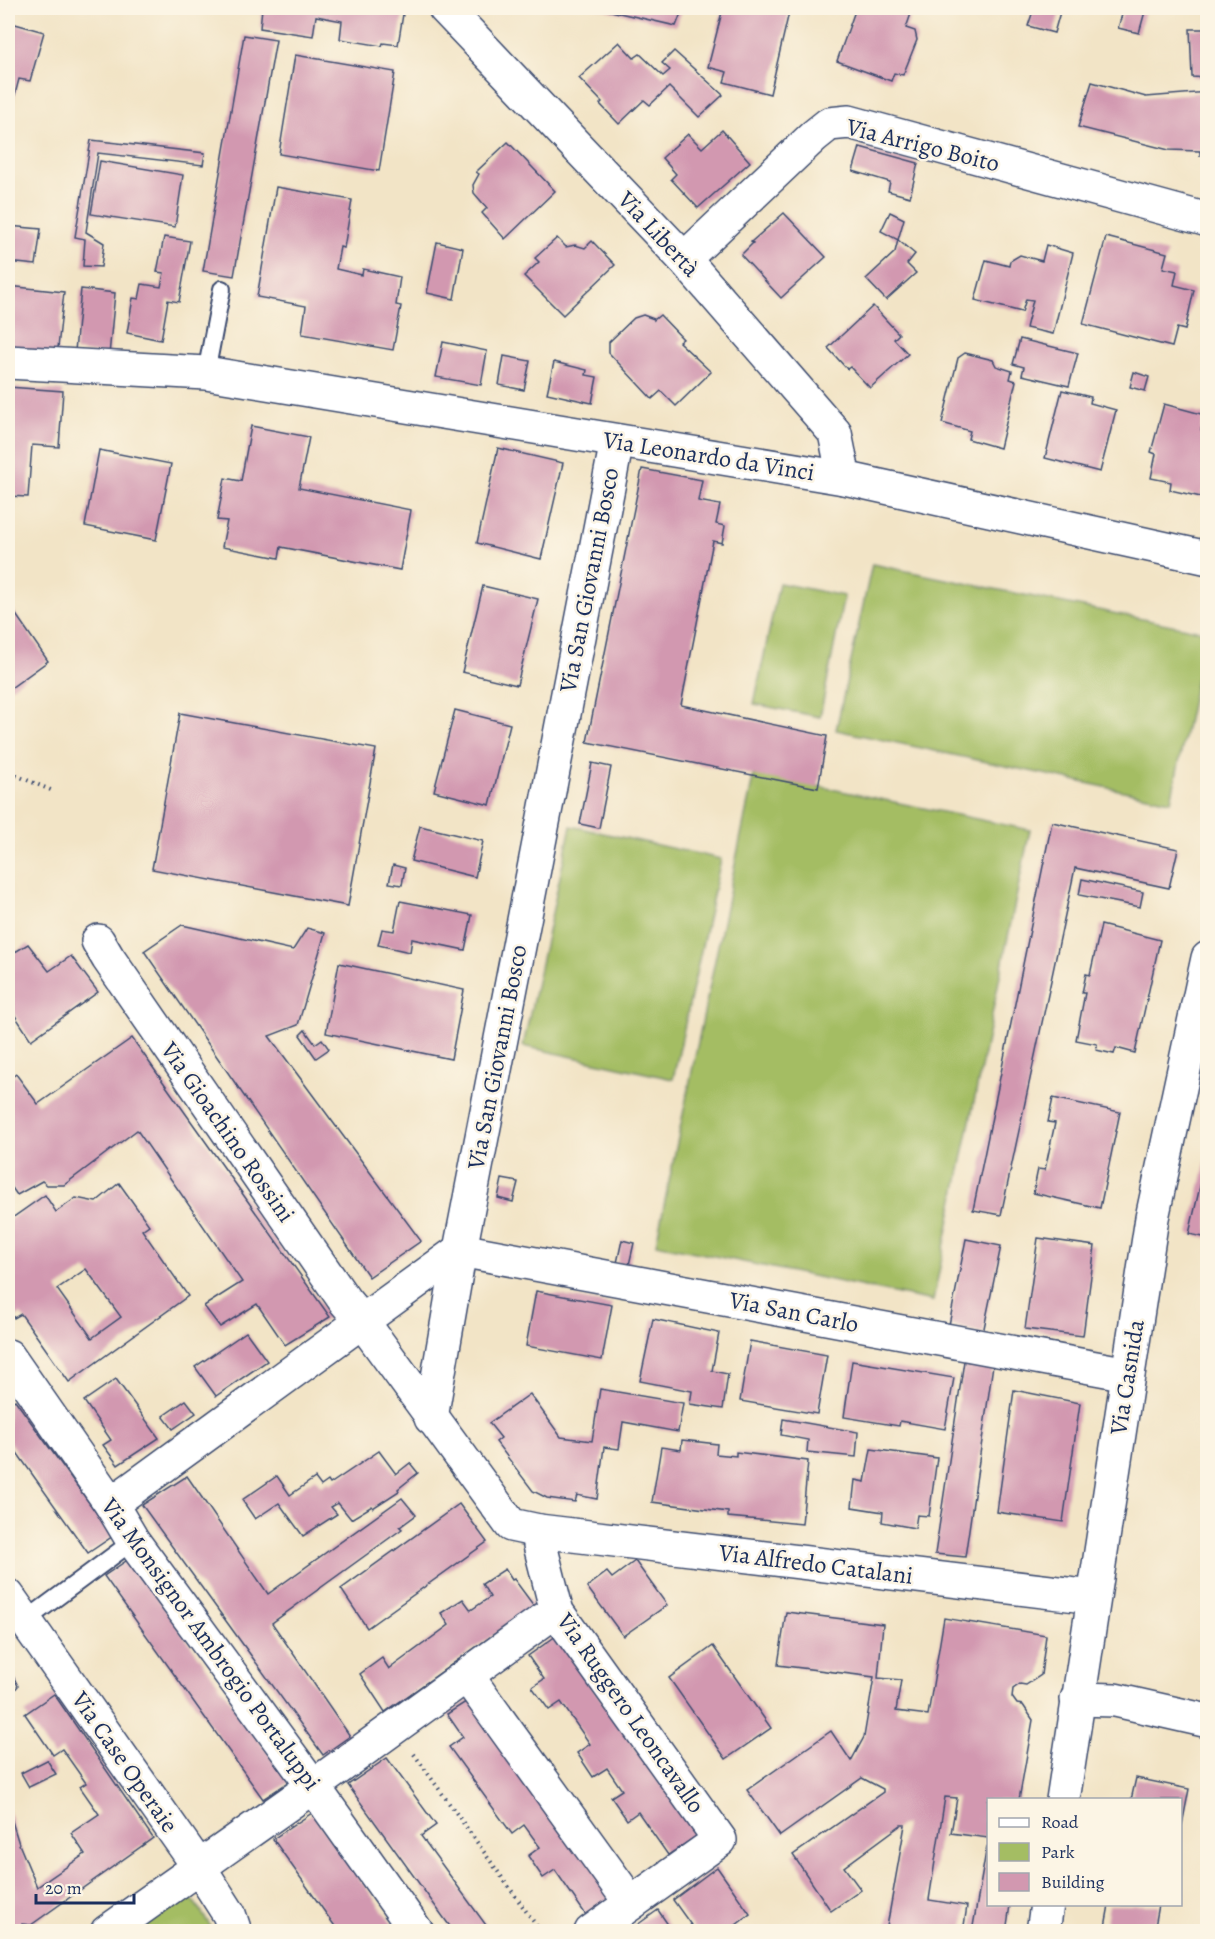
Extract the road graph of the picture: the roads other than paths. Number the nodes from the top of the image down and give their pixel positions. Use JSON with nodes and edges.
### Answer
{"nodes":[{"id":1,"x":445,"y":8,"type":"edge"},
{"id":2,"x":1208,"y":220,"type":"edge"},
{"id":3,"x":684,"y":259,"type":"junction"},
{"id":4,"x":222,"y":289,"type":"dead end"},
{"id":5,"x":8,"y":362,"type":"edge"},
{"id":6,"x":206,"y":373,"type":"junction"},
{"id":7,"x":617,"y":441,"type":"junction"},
{"id":8,"x":844,"y":478,"type":"junction"},
{"id":9,"x":1208,"y":558,"type":"edge"},
{"id":10,"x":99,"y":940,"type":"dead end"},
{"id":11,"x":1208,"y":958,"type":"edge"},
{"id":12,"x":460,"y":1250,"type":"junction"},
{"id":13,"x":362,"y":1321,"type":"junction"},
{"id":14,"x":1128,"y":1374,"type":"junction"},
{"id":15,"x":13,"y":1376,"type":"edge"},
{"id":16,"x":431,"y":1418,"type":"junction"},
{"id":17,"x":111,"y":1504,"type":"junction"},
{"id":18,"x":539,"y":1531,"type":"junction"},
{"id":19,"x":133,"y":1541,"type":"junction"},
{"id":20,"x":1093,"y":1597,"type":"junction"},
{"id":21,"x":16,"y":1608,"type":"edge"},
{"id":22,"x":557,"y":1612,"type":"junction"},
{"id":23,"x":467,"y":1676,"type":"junction"},
{"id":24,"x":1077,"y":1699,"type":"junction"},
{"id":25,"x":1208,"y":1721,"type":"edge"},
{"id":26,"x":313,"y":1786,"type":"junction"},
{"id":27,"x":1063,"y":1798,"type":"edge"},
{"id":28,"x":199,"y":1867,"type":"junction"},
{"id":29,"x":631,"y":1903,"type":"junction"},
{"id":30,"x":1047,"y":1906,"type":"edge"},
{"id":31,"x":107,"y":1932,"type":"edge"},
{"id":32,"x":235,"y":1932,"type":"edge"},
{"id":33,"x":417,"y":1932,"type":"edge"},
{"id":34,"x":591,"y":1932,"type":"edge"},
{"id":35,"x":1043,"y":1932,"type":"edge"}],
"edges":[{"from":1,"to":3,"type":"street","name":"Via Libertà"},
{"from":2,"to":3,"type":"street","name":"Via Arrigo Boito"},
{"from":3,"to":8,"type":"street","name":"Via Libertà"},
{"from":4,"to":6,"type":"lane"},
{"from":5,"to":6,"type":"street","name":"Via Leonardo da Vinci"},
{"from":6,"to":7,"type":"street","name":"Via Leonardo da Vinci"},
{"from":7,"to":8,"type":"street","name":"Via Leonardo da Vinci"},
{"from":7,"to":12,"type":"street","name":"Via San Giovanni Bosco"},
{"from":8,"to":9,"type":"street","name":"Via Leonardo da Vinci"},
{"from":10,"to":13,"type":"street","name":"Via Gioachino Rossini"},
{"from":11,"to":14,"type":"street","name":"Via Casnida"},
{"from":12,"to":13,"type":"street"},
{"from":12,"to":14,"type":"street","name":"Via San Carlo"},
{"from":12,"to":16,"type":"street"},
{"from":13,"to":16,"type":"street"},
{"from":13,"to":17,"type":"street"},
{"from":14,"to":20,"type":"street","name":"Via Casnida"},
{"from":15,"to":17,"type":"street","name":"Via Monsignor Ambrogio Portaluppi"},
{"from":16,"to":18,"type":"street"},
{"from":17,"to":19,"type":"street","name":"Via Monsignor Ambrogio Portaluppi"},
{"from":18,"to":20,"type":"street","name":"Via Alfredo Catalani"},
{"from":18,"to":22,"type":"street","name":"Via Ruggero Leoncavallo"},
{"from":19,"to":21,"type":"lane"},
{"from":19,"to":26,"type":"street","name":"Via Monsignor Ambrogio Portaluppi"},
{"from":20,"to":24,"type":"street","name":"Via Casnida"},
{"from":21,"to":28,"type":"street","name":"Via Case Operaie"},
{"from":22,"to":23,"type":"street"},
{"from":22,"to":29,"type":"street","name":"Via Ruggero Leoncavallo"},
{"from":23,"to":26,"type":"street"},
{"from":23,"to":29,"type":"street"},
{"from":24,"to":25,"type":"street"},
{"from":24,"to":27,"type":"street","name":"Via Casnida"},
{"from":26,"to":28,"type":"street"},
{"from":26,"to":33,"type":"street","name":"Via Monsignor Ambrogio Portaluppi"},
{"from":28,"to":31,"type":"street"},
{"from":28,"to":32,"type":"street","name":"Via Case Operaie"},
{"from":29,"to":34,"type":"street"},
{"from":30,"to":35,"type":"street"}]}
